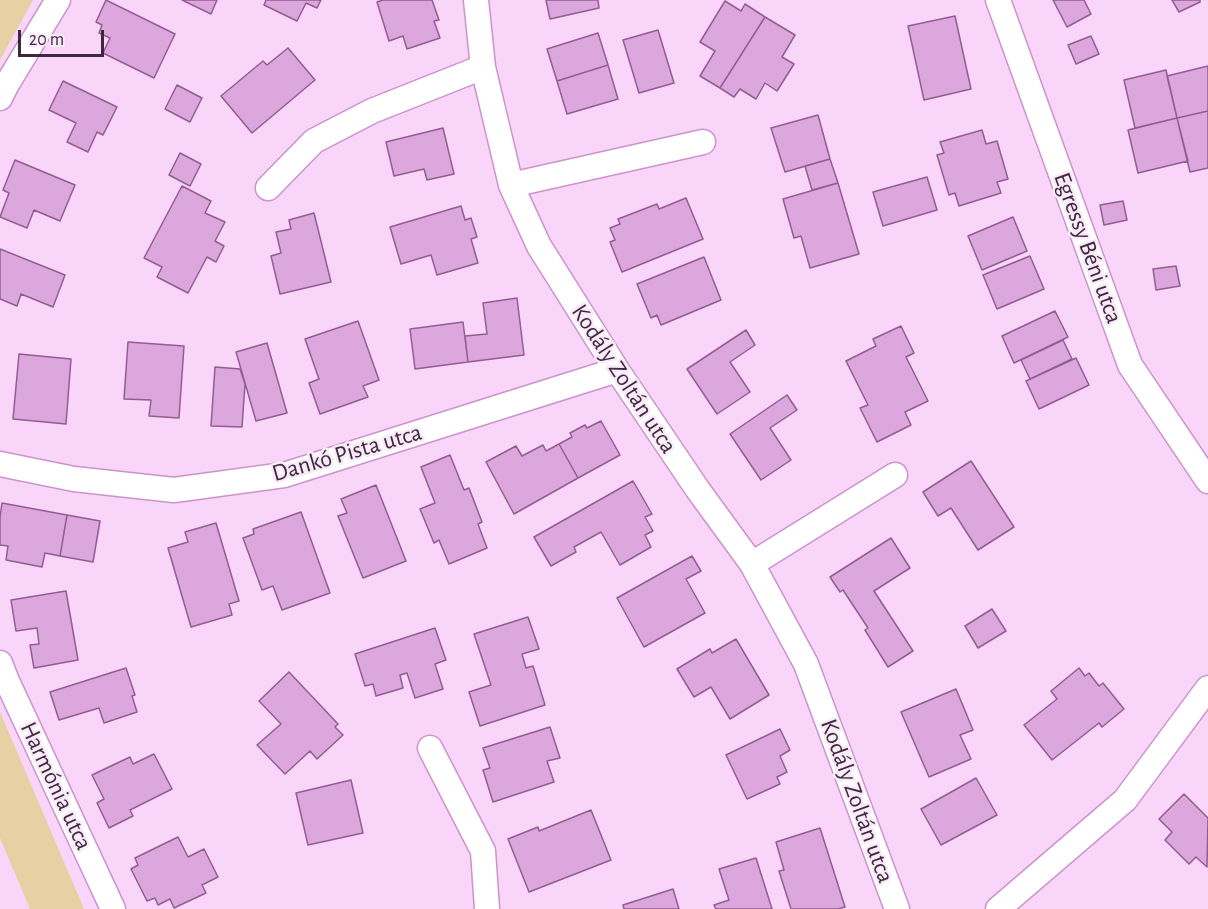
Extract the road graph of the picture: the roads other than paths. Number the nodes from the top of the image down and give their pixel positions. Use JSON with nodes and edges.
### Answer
{"nodes":[{"id":1,"x":57,"y":0,"type":"edge"},
{"id":2,"x":476,"y":0,"type":"edge"},
{"id":3,"x":998,"y":0,"type":"edge"},
{"id":4,"x":483,"y":67,"type":"junction"},
{"id":5,"x":0,"y":98,"type":"edge"},
{"id":6,"x":703,"y":142,"type":"dead end"},
{"id":7,"x":511,"y":184,"type":"junction"},
{"id":8,"x":268,"y":188,"type":"dead end"},
{"id":9,"x":617,"y":370,"type":"junction"},
{"id":10,"x":0,"y":464,"type":"edge"},
{"id":11,"x":895,"y":475,"type":"dead end"},
{"id":12,"x":1208,"y":481,"type":"edge"},
{"id":13,"x":752,"y":564,"type":"junction"},
{"id":14,"x":0,"y":663,"type":"edge"},
{"id":15,"x":1208,"y":688,"type":"edge"},
{"id":16,"x":430,"y":748,"type":"dead end"},
{"id":17,"x":112,"y":909,"type":"edge"},
{"id":18,"x":487,"y":909,"type":"edge"},
{"id":19,"x":897,"y":909,"type":"edge"},
{"id":20,"x":998,"y":909,"type":"edge"}],
"edges":[{"from":1,"to":5,"type":"street"},
{"from":2,"to":4,"type":"street","name":"Kodály Zoltán utca"},
{"from":3,"to":12,"type":"street","name":"Egressy Béni utca"},
{"from":4,"to":7,"type":"street","name":"Kodály Zoltán utca"},
{"from":4,"to":8,"type":"street"},
{"from":6,"to":7,"type":"street"},
{"from":7,"to":9,"type":"street","name":"Kodály Zoltán utca"},
{"from":9,"to":10,"type":"street","name":"Dankó Pista utca"},
{"from":9,"to":13,"type":"street","name":"Kodály Zoltán utca"},
{"from":11,"to":13,"type":"street"},
{"from":13,"to":19,"type":"street","name":"Kodály Zoltán utca"},
{"from":14,"to":17,"type":"street","name":"Harmónia utca"},
{"from":15,"to":20,"type":"street"},
{"from":16,"to":18,"type":"street"}]}
